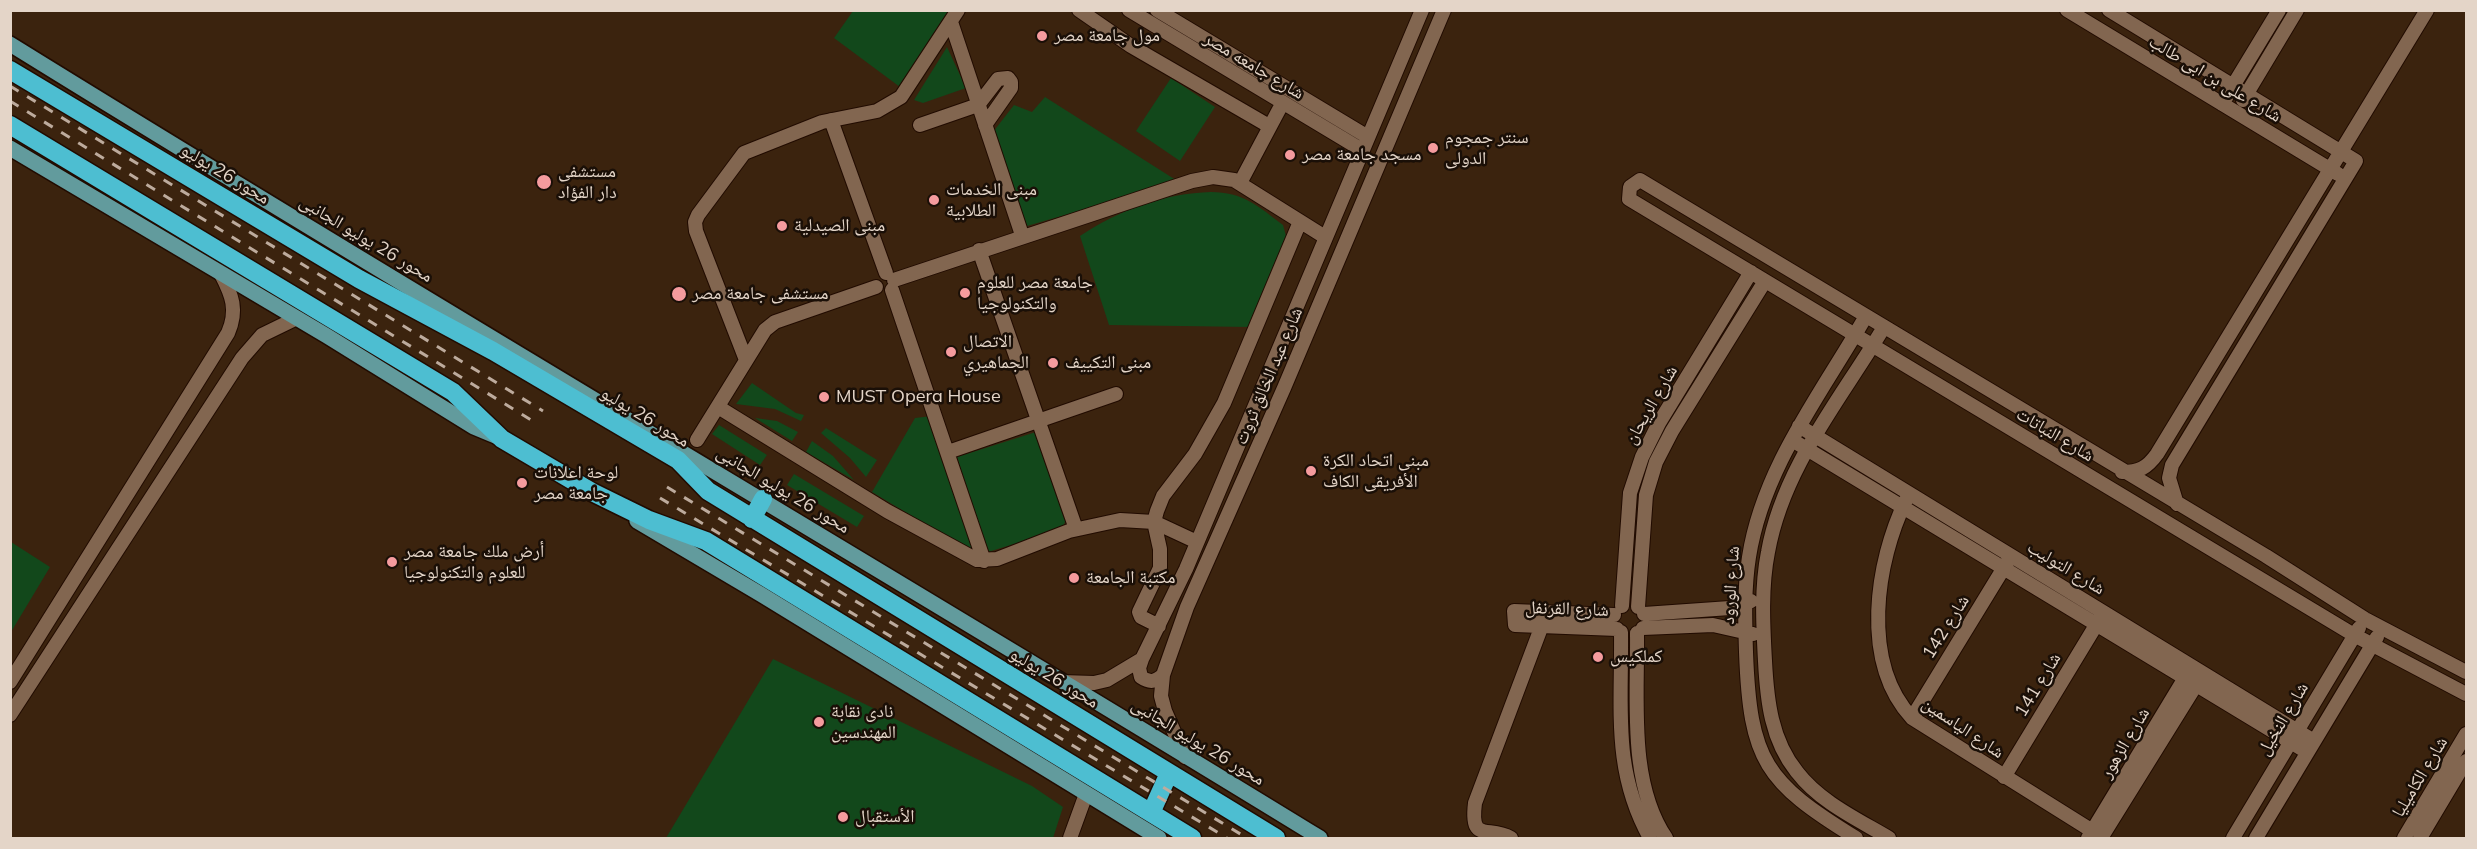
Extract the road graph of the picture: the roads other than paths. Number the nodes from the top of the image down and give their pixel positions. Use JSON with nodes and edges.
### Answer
{"nodes":[{"id":1,"x":1079,"y":10,"type":"edge"},
{"id":2,"x":1129,"y":10,"type":"edge"},
{"id":3,"x":1157,"y":10,"type":"edge"},
{"id":4,"x":1422,"y":10,"type":"edge"},
{"id":5,"x":1444,"y":10,"type":"edge"},
{"id":6,"x":2067,"y":10,"type":"edge"},
{"id":7,"x":2109,"y":10,"type":"edge"},
{"id":8,"x":2278,"y":10,"type":"edge"},
{"id":9,"x":2297,"y":10,"type":"edge"},
{"id":10,"x":2427,"y":10,"type":"edge"},
{"id":11,"x":954,"y":16,"type":"edge"},
{"id":12,"x":10,"y":44,"type":"edge"},
{"id":13,"x":10,"y":70,"type":"edge"},
{"id":14,"x":2233,"y":86,"type":"junction"},
{"id":15,"x":2246,"y":94,"type":"junction"},
{"id":16,"x":1282,"y":104,"type":"junction"},
{"id":17,"x":2222,"y":104,"type":"junction"},
{"id":18,"x":978,"y":105,"type":"junction"},
{"id":19,"x":2235,"y":112,"type":"junction"},
{"id":20,"x":831,"y":120,"type":"junction"},
{"id":21,"x":920,"y":124,"type":"dead end"},
{"id":22,"x":10,"y":125,"type":"edge"},
{"id":23,"x":985,"y":125,"type":"junction"},
{"id":24,"x":1269,"y":126,"type":"junction"},
{"id":25,"x":1368,"y":137,"type":"junction"},
{"id":26,"x":10,"y":148,"type":"edge"},
{"id":27,"x":1362,"y":150,"type":"junction"},
{"id":28,"x":2341,"y":151,"type":"junction"},
{"id":29,"x":2330,"y":170,"type":"junction"},
{"id":30,"x":2345,"y":178,"type":"junction"},
{"id":31,"x":1240,"y":183,"type":"junction"},
{"id":32,"x":1299,"y":224,"type":"junction"},
{"id":33,"x":1022,"y":235,"type":"junction"},
{"id":34,"x":1325,"y":237,"type":"junction"},
{"id":35,"x":979,"y":250,"type":"junction"},
{"id":36,"x":1751,"y":273,"type":"junction"},
{"id":37,"x":221,"y":274,"type":"junction"},
{"id":38,"x":891,"y":281,"type":"junction"},
{"id":39,"x":1766,"y":281,"type":"junction"},
{"id":40,"x":1866,"y":316,"type":"junction"},
{"id":41,"x":297,"y":318,"type":"junction"},
{"id":42,"x":1884,"y":327,"type":"junction"},
{"id":43,"x":1855,"y":335,"type":"junction"},
{"id":44,"x":1873,"y":345,"type":"junction"},
{"id":45,"x":746,"y":360,"type":"junction"},
{"id":46,"x":562,"y":387,"type":"junction"},
{"id":47,"x":1116,"y":394,"type":"dead end"},
{"id":48,"x":718,"y":407,"type":"junction"},
{"id":49,"x":1037,"y":421,"type":"junction"},
{"id":50,"x":1659,"y":423,"type":"junction"},
{"id":51,"x":1799,"y":426,"type":"junction"},
{"id":52,"x":1672,"y":431,"type":"junction"},
{"id":53,"x":1815,"y":435,"type":"junction"},
{"id":54,"x":502,"y":439,"type":"junction"},
{"id":55,"x":697,"y":440,"type":"dead end"},
{"id":56,"x":1792,"y":440,"type":"junction"},
{"id":57,"x":1807,"y":449,"type":"junction"},
{"id":58,"x":948,"y":452,"type":"junction"},
{"id":59,"x":2122,"y":472,"type":"junction"},
{"id":60,"x":1910,"y":494,"type":"junction"},
{"id":61,"x":763,"y":500,"type":"junction"},
{"id":62,"x":2176,"y":504,"type":"junction"},
{"id":63,"x":1903,"y":507,"type":"junction"},
{"id":64,"x":752,"y":519,"type":"junction"},
{"id":65,"x":1154,"y":522,"type":"junction"},
{"id":66,"x":1076,"y":529,"type":"junction"},
{"id":67,"x":1197,"y":542,"type":"junction"},
{"id":68,"x":2011,"y":556,"type":"junction"},
{"id":69,"x":984,"y":561,"type":"junction"},
{"id":70,"x":2004,"y":568,"type":"junction"},
{"id":71,"x":766,"y":587,"type":"junction"},
{"id":72,"x":1764,"y":596,"type":"junction"},
{"id":73,"x":1745,"y":604,"type":"junction"},
{"id":74,"x":1641,"y":610,"type":"junction"},
{"id":75,"x":1547,"y":612,"type":"junction"},
{"id":76,"x":2100,"y":618,"type":"junction"},
{"id":77,"x":2365,"y":619,"type":"junction"},
{"id":78,"x":1619,"y":621,"type":"junction"},
{"id":79,"x":1159,"y":626,"type":"junction"},
{"id":80,"x":1542,"y":626,"type":"junction"},
{"id":81,"x":2382,"y":628,"type":"junction"},
{"id":82,"x":1640,"y":631,"type":"junction"},
{"id":83,"x":1745,"y":631,"type":"junction"},
{"id":84,"x":2354,"y":635,"type":"junction"},
{"id":85,"x":1764,"y":637,"type":"junction"},
{"id":86,"x":2374,"y":645,"type":"junction"},
{"id":87,"x":1142,"y":659,"type":"junction"},
{"id":88,"x":2466,"y":672,"type":"edge"},
{"id":89,"x":1163,"y":675,"type":"junction"},
{"id":90,"x":2194,"y":676,"type":"junction"},
{"id":91,"x":10,"y":682,"type":"edge"},
{"id":92,"x":1061,"y":682,"type":"junction"},
{"id":93,"x":2466,"y":694,"type":"edge"},
{"id":94,"x":10,"y":715,"type":"edge"},
{"id":95,"x":1912,"y":718,"type":"junction"},
{"id":96,"x":2466,"y":734,"type":"edge"},
{"id":97,"x":2293,"y":736,"type":"junction"},
{"id":98,"x":2311,"y":747,"type":"junction"},
{"id":99,"x":1185,"y":757,"type":"junction"},
{"id":100,"x":2466,"y":761,"type":"edge"},
{"id":101,"x":1169,"y":773,"type":"junction"},
{"id":102,"x":2004,"y":777,"type":"junction"},
{"id":103,"x":1086,"y":794,"type":"junction"},
{"id":104,"x":1841,"y":809,"type":"junction"},
{"id":105,"x":1150,"y":813,"type":"junction"},
{"id":106,"x":1646,"y":817,"type":"junction"},
{"id":107,"x":1831,"y":823,"type":"junction"},
{"id":108,"x":1868,"y":833,"type":"edge"},
{"id":109,"x":2096,"y":836,"type":"edge"},
{"id":110,"x":1071,"y":838,"type":"edge"},
{"id":111,"x":1159,"y":838,"type":"edge"},
{"id":112,"x":1192,"y":838,"type":"edge"},
{"id":113,"x":1276,"y":838,"type":"edge"},
{"id":114,"x":1320,"y":838,"type":"edge"},
{"id":115,"x":1511,"y":838,"type":"edge"},
{"id":116,"x":1650,"y":838,"type":"edge"},
{"id":117,"x":1666,"y":838,"type":"edge"},
{"id":118,"x":1856,"y":838,"type":"edge"},
{"id":119,"x":1889,"y":838,"type":"edge"},
{"id":120,"x":2233,"y":838,"type":"edge"},
{"id":121,"x":2256,"y":838,"type":"edge"},
{"id":122,"x":2404,"y":838,"type":"edge"},
{"id":123,"x":2420,"y":838,"type":"edge"}],
"edges":[{"from":1,"to":24,"type":"street"},
{"from":2,"to":16,"type":"street","name":"شارع جامعه مصر"},
{"from":3,"to":25,"type":"street","name":"شارع جامعه مصر"},
{"from":4,"to":25,"type":"street","name":"شارع عبد الخالق ثروت"},
{"from":5,"to":89,"type":"street","name":"شارع عبد الخالق ثروت"},
{"from":6,"to":17,"type":"street","name":"شارع على بن ابى طالب"},
{"from":7,"to":14,"type":"street","name":"شارع على بن ابى طالب"},
{"from":8,"to":14,"type":"street"},
{"from":9,"to":15,"type":"street"},
{"from":10,"to":28,"type":"street"},
{"from":11,"to":18,"type":"street"},
{"from":11,"to":20,"type":"street"},
{"from":12,"to":46,"type":"main road","name":"محور 26 يوليو الجانبى"},
{"from":13,"to":46,"type":"highway","name":"محور 26 يوليو"},
{"from":14,"to":15,"type":"street","name":"شارع على بن ابى طالب"},
{"from":14,"to":17,"type":"street"},
{"from":15,"to":19,"type":"street"},
{"from":15,"to":28,"type":"street","name":"شارع على بن ابى طالب"},
{"from":16,"to":24,"type":"street"},
{"from":16,"to":27,"type":"street","name":"شارع جامعه مصر"},
{"from":17,"to":19,"type":"street","name":"شارع على بن ابى طالب"},
{"from":18,"to":21,"type":"street"},
{"from":18,"to":23,"type":"street"},
{"from":18,"to":23,"type":"street"},
{"from":19,"to":29,"type":"street","name":"شارع على بن ابى طالب"},
{"from":20,"to":38,"type":"street"},
{"from":20,"to":45,"type":"street"},
{"from":22,"to":54,"type":"highway"},
{"from":23,"to":33,"type":"street"},
{"from":24,"to":31,"type":"street"},
{"from":25,"to":27,"type":"street","name":"شارع عبد الخالق ثروت"},
{"from":26,"to":37,"type":"main road"},
{"from":27,"to":34,"type":"street","name":"شارع عبد الخالق ثروت"},
{"from":28,"to":29,"type":"street"},
{"from":28,"to":30,"type":"street","name":"شارع على بن ابى طالب"},
{"from":29,"to":30,"type":"street","name":"شارع على بن ابى طالب"},
{"from":29,"to":59,"type":"street"},
{"from":30,"to":62,"type":"street"},
{"from":31,"to":32,"type":"street"},
{"from":31,"to":33,"type":"street"},
{"from":32,"to":34,"type":"street"},
{"from":32,"to":65,"type":"street"},
{"from":33,"to":35,"type":"street"},
{"from":34,"to":67,"type":"street","name":"شارع عبد الخالق ثروت"},
{"from":35,"to":38,"type":"street"},
{"from":35,"to":49,"type":"street"},
{"from":36,"to":39,"type":"street","name":"شارع النباتات"},
{"from":36,"to":40,"type":"street","name":"شارع النباتات"},
{"from":36,"to":50,"type":"street","name":"شارع الريحان"},
{"from":37,"to":41,"type":"main road"},
{"from":37,"to":91,"type":"street"},
{"from":38,"to":45,"type":"street"},
{"from":38,"to":58,"type":"street"},
{"from":39,"to":43,"type":"street","name":"شارع النباتات"},
{"from":39,"to":52,"type":"street","name":"شارع الريحان"},
{"from":40,"to":42,"type":"street","name":"شارع النباتات"},
{"from":40,"to":43,"type":"street","name":"شارع الورود"},
{"from":41,"to":54,"type":"main road"},
{"from":41,"to":94,"type":"street"},
{"from":42,"to":44,"type":"street","name":"شارع الورود"},
{"from":42,"to":59,"type":"street","name":"شارع النباتات"},
{"from":43,"to":44,"type":"street","name":"شارع النباتات"},
{"from":43,"to":51,"type":"street","name":"شارع الورود"},
{"from":44,"to":53,"type":"street","name":"شارع الورود"},
{"from":44,"to":84,"type":"street","name":"شارع النباتات"},
{"from":45,"to":48,"type":"street"},
{"from":46,"to":61,"type":"main road","name":"محور 26 يوليو الجانبى"},
{"from":46,"to":64,"type":"highway","name":"محور 26 يوليو"},
{"from":47,"to":49,"type":"street"},
{"from":48,"to":55,"type":"street"},
{"from":48,"to":69,"type":"street"},
{"from":49,"to":58,"type":"street"},
{"from":49,"to":66,"type":"street"},
{"from":50,"to":52,"type":"street"},
{"from":50,"to":78,"type":"street","name":"شارع الريحان"},
{"from":51,"to":53,"type":"street","name":"شارع التوليب"},
{"from":51,"to":56,"type":"street","name":"شارع الورود"},
{"from":52,"to":74,"type":"street","name":"شارع الريحان"},
{"from":53,"to":57,"type":"street","name":"شارع الورود"},
{"from":53,"to":60,"type":"street","name":"شارع التوليب"},
{"from":54,"to":71,"type":"highway"},
{"from":56,"to":57,"type":"street","name":"شارع التوليب"},
{"from":56,"to":73,"type":"street","name":"شارع الورود"},
{"from":57,"to":63,"type":"street","name":"شارع التوليب"},
{"from":57,"to":72,"type":"street","name":"شارع الورود"},
{"from":58,"to":69,"type":"street"},
{"from":59,"to":62,"type":"street","name":"شارع النباتات"},
{"from":60,"to":63,"type":"street","name":"شارع الياسمين"},
{"from":60,"to":68,"type":"street","name":"شارع التوليب"},
{"from":61,"to":64,"type":"highway"},
{"from":61,"to":92,"type":"main road","name":"محور 26 يوليو الجانبى"},
{"from":62,"to":77,"type":"street","name":"شارع النباتات"},
{"from":63,"to":70,"type":"street","name":"شارع التوليب"},
{"from":63,"to":95,"type":"street","name":"شارع الياسمين"},
{"from":64,"to":101,"type":"highway","name":"محور 26 يوليو"},
{"from":65,"to":66,"type":"street"},
{"from":65,"to":67,"type":"street"},
{"from":65,"to":79,"type":"street"},
{"from":66,"to":69,"type":"street"},
{"from":67,"to":79,"type":"street","name":"شارع عبد الخالق ثروت"},
{"from":68,"to":70,"type":"street","name":"شارع 142"},
{"from":68,"to":76,"type":"street","name":"شارع التوليب"},
{"from":70,"to":76,"type":"street","name":"شارع التوليب"},
{"from":70,"to":95,"type":"street","name":"شارع 142"},
{"from":71,"to":103,"type":"main road"},
{"from":71,"to":105,"type":"highway"},
{"from":72,"to":73,"type":"street"},
{"from":72,"to":85,"type":"street","name":"شارع الورود"},
{"from":73,"to":74,"type":"street"},
{"from":73,"to":83,"type":"street","name":"شارع الورود"},
{"from":74,"to":78,"type":"street"},
{"from":74,"to":82,"type":"street","name":"شارع الريحان"},
{"from":75,"to":78,"type":"street","name":"شارع القرنفل"},
{"from":75,"to":80,"type":"street"},
{"from":75,"to":80,"type":"street","name":"شارع القرنفل"},
{"from":76,"to":90,"type":"street","name":"شارع التوليب"},
{"from":76,"to":102,"type":"street","name":"شارع 141"},
{"from":77,"to":81,"type":"street","name":"شارع النباتات"},
{"from":77,"to":84,"type":"street","name":"شارع النخيل"},
{"from":78,"to":80,"type":"street","name":"شارع القرنفل"},
{"from":78,"to":82,"type":"street"},
{"from":78,"to":106,"type":"street","name":"شارع الريحان"},
{"from":79,"to":87,"type":"street","name":"شارع عبد الخالق ثروت"},
{"from":80,"to":115,"type":"street"},
{"from":81,"to":86,"type":"street"},
{"from":81,"to":88,"type":"street","name":"شارع النباتات"},
{"from":82,"to":83,"type":"street"},
{"from":82,"to":106,"type":"street","name":"شارع الريحان"},
{"from":83,"to":85,"type":"street"},
{"from":83,"to":107,"type":"street","name":"شارع الورود"},
{"from":84,"to":86,"type":"street","name":"شارع النباتات"},
{"from":84,"to":97,"type":"street","name":"شارع النخيل"},
{"from":85,"to":104,"type":"street","name":"شارع الورود"},
{"from":86,"to":93,"type":"street","name":"شارع النباتات"},
{"from":86,"to":98,"type":"street"},
{"from":87,"to":89,"type":"street"},
{"from":87,"to":92,"type":"street"},
{"from":89,"to":99,"type":"street","name":"شارع عبد الخالق ثروت"},
{"from":90,"to":97,"type":"street","name":"شارع التوليب"},
{"from":90,"to":109,"type":"street","name":"شارع الزهور"},
{"from":92,"to":99,"type":"main road","name":"محور 26 يوليو الجانبى"},
{"from":95,"to":102,"type":"street","name":"شارع الياسمين"},
{"from":96,"to":122,"type":"street","name":"شارع الكاميليا"},
{"from":97,"to":98,"type":"street","name":"شارع التوليب"},
{"from":97,"to":120,"type":"street","name":"شارع النخيل"},
{"from":98,"to":121,"type":"street"},
{"from":99,"to":114,"type":"main road","name":"محور 26 يوليو الجانبى"},
{"from":100,"to":123,"type":"street","name":"شارع الكاميليا"},
{"from":101,"to":105,"type":"highway"},
{"from":101,"to":113,"type":"highway","name":"محور 26 يوليو"},
{"from":102,"to":109,"type":"street","name":"شارع الياسمين"},
{"from":103,"to":110,"type":"street"},
{"from":103,"to":111,"type":"main road"},
{"from":104,"to":107,"type":"street"},
{"from":104,"to":108,"type":"street","name":"شارع الورود"},
{"from":105,"to":112,"type":"highway"},
{"from":106,"to":116,"type":"street","name":"شارع الريحان"},
{"from":106,"to":117,"type":"street","name":"شارع الريحان"},
{"from":107,"to":118,"type":"street","name":"شارع الورود"},
{"from":108,"to":119,"type":"street","name":"شارع الورود"}]}
